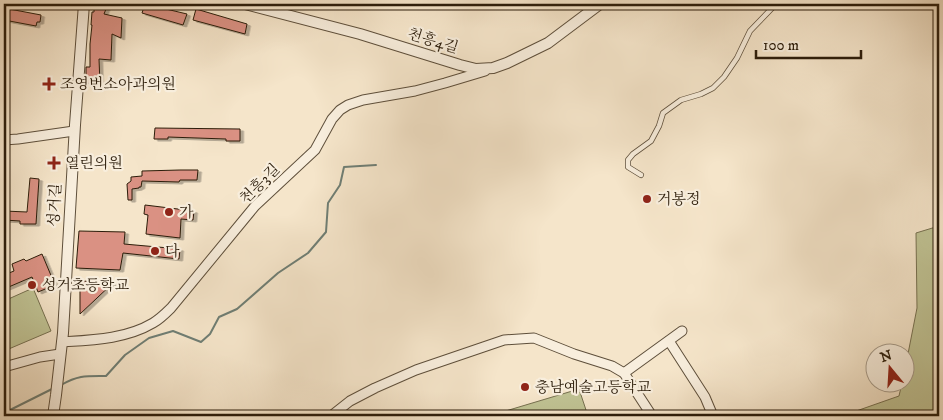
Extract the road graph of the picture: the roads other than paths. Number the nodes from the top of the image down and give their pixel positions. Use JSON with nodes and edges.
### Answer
{"nodes":[{"id":1,"x":84,"y":4,"type":"edge"},
{"id":2,"x":245,"y":4,"type":"edge"},
{"id":3,"x":600,"y":4,"type":"edge"},
{"id":4,"x":776,"y":4,"type":"edge"},
{"id":5,"x":492,"y":68,"type":"junction"},
{"id":6,"x":74,"y":131,"type":"junction"},
{"id":7,"x":4,"y":140,"type":"edge"},
{"id":8,"x":641,"y":175,"type":"dead end"},
{"id":9,"x":682,"y":331,"type":"dead end"},
{"id":10,"x":669,"y":341,"type":"junction"},
{"id":11,"x":62,"y":342,"type":"junction"},
{"id":12,"x":60,"y":354,"type":"junction"},
{"id":13,"x":4,"y":368,"type":"edge"},
{"id":14,"x":624,"y":373,"type":"junction"},
{"id":15,"x":53,"y":416,"type":"edge"},
{"id":16,"x":331,"y":416,"type":"edge"},
{"id":17,"x":652,"y":416,"type":"edge"},
{"id":18,"x":713,"y":416,"type":"edge"}],
"edges":[{"from":1,"to":6,"type":"street","name":"성거길"},
{"from":2,"to":5,"type":"street","name":"천흥4길"},
{"from":3,"to":5,"type":"street","name":"천흥4길"},
{"from":4,"to":8,"type":"lane"},
{"from":5,"to":11,"type":"street","name":"천흥3길"},
{"from":6,"to":7,"type":"street"},
{"from":6,"to":11,"type":"street","name":"성거길"},
{"from":9,"to":10,"type":"street"},
{"from":10,"to":14,"type":"street"},
{"from":10,"to":18,"type":"street"},
{"from":11,"to":12,"type":"street","name":"성거길"},
{"from":12,"to":13,"type":"street"},
{"from":12,"to":15,"type":"street","name":"성거길"},
{"from":14,"to":16,"type":"street"},
{"from":14,"to":17,"type":"street"}]}
